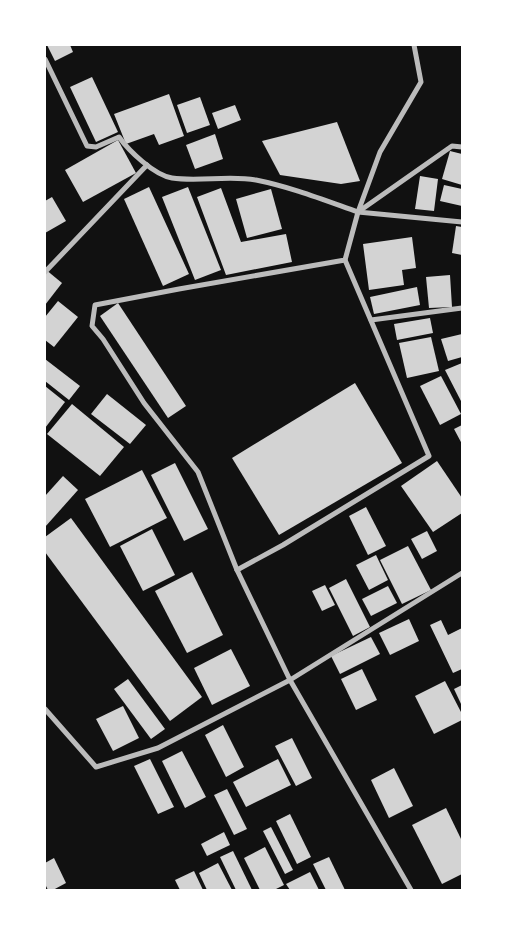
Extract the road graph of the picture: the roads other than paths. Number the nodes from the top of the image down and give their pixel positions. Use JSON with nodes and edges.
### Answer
{"nodes":[{"id":1,"x":414,"y":45,"type":"edge"},
{"id":2,"x":45,"y":59,"type":"edge"},
{"id":3,"x":462,"y":147,"type":"edge"},
{"id":4,"x":147,"y":166,"type":"junction"},
{"id":5,"x":358,"y":212,"type":"junction"},
{"id":6,"x":462,"y":222,"type":"edge"},
{"id":7,"x":345,"y":260,"type":"junction"},
{"id":8,"x":45,"y":272,"type":"edge"},
{"id":9,"x":462,"y":308,"type":"edge"},
{"id":10,"x":372,"y":320,"type":"junction"},
{"id":11,"x":237,"y":570,"type":"junction"},
{"id":12,"x":462,"y":573,"type":"edge"},
{"id":13,"x":290,"y":680,"type":"junction"},
{"id":14,"x":45,"y":709,"type":"edge"},
{"id":15,"x":411,"y":890,"type":"edge"}],
"edges":[{"from":1,"to":5,"type":"street"},
{"from":2,"to":4,"type":"street"},
{"from":3,"to":5,"type":"street"},
{"from":4,"to":5,"type":"street"},
{"from":4,"to":8,"type":"street"},
{"from":5,"to":6,"type":"street"},
{"from":5,"to":7,"type":"street"},
{"from":7,"to":10,"type":"street"},
{"from":7,"to":11,"type":"street"},
{"from":9,"to":10,"type":"street"},
{"from":10,"to":11,"type":"street"},
{"from":11,"to":13,"type":"street"},
{"from":12,"to":13,"type":"street"},
{"from":13,"to":14,"type":"street"},
{"from":13,"to":15,"type":"street"}]}
